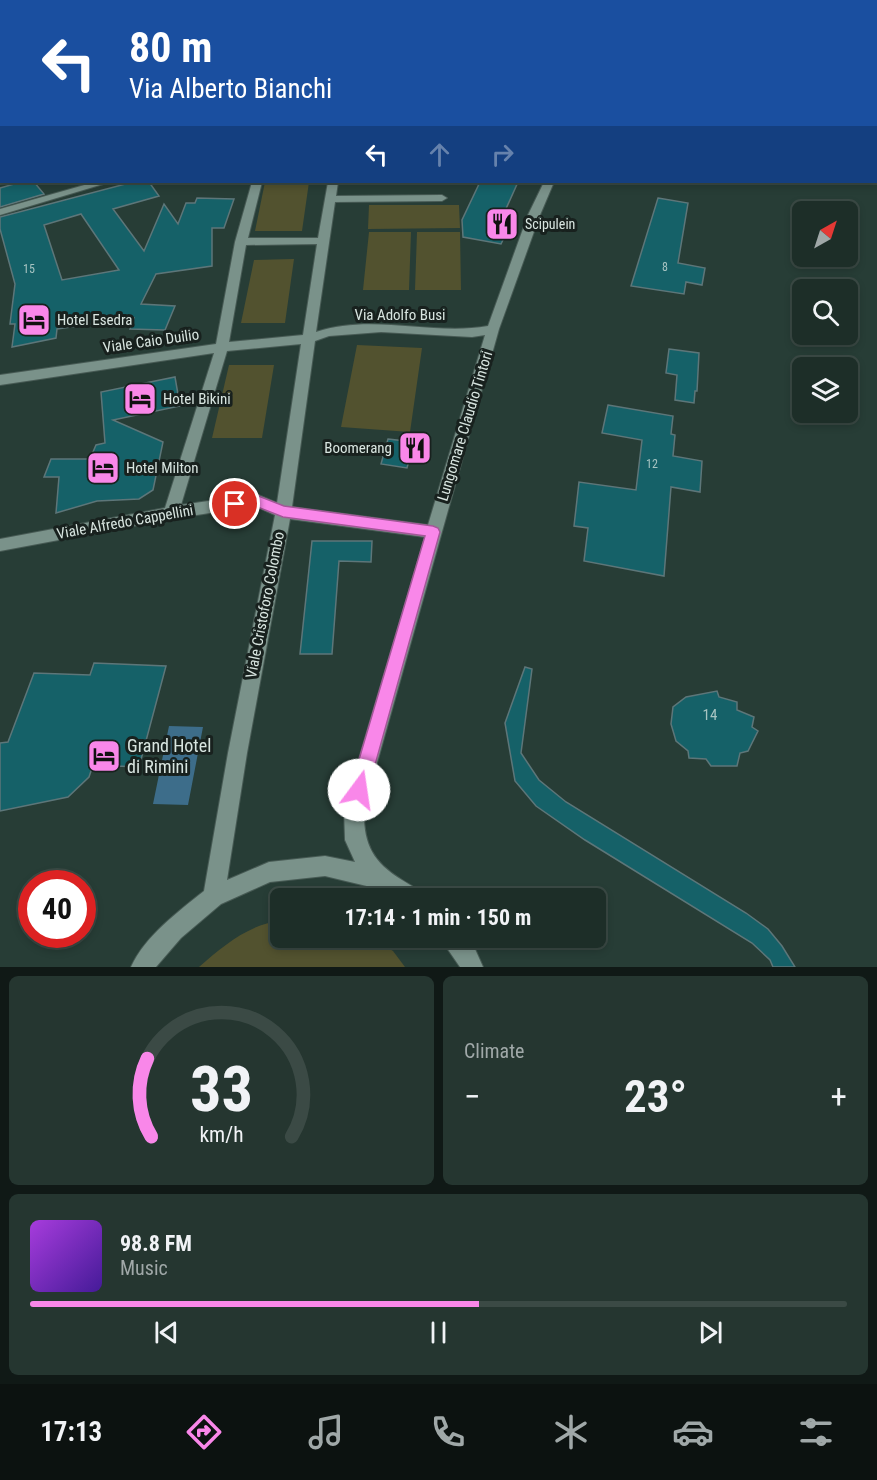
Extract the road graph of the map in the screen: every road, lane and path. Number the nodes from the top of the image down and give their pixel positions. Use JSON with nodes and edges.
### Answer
{"nodes":[{"id":1,"x":102,"y":183,"type":"edge"},
{"id":2,"x":257,"y":183,"type":"edge"},
{"id":3,"x":333,"y":183,"type":"edge"},
{"id":4,"x":549,"y":183,"type":"edge"},
{"id":5,"x":442,"y":198,"type":"dead end"},
{"id":6,"x":330,"y":199,"type":"junction"},
{"id":7,"x":0,"y":212,"type":"edge"},
{"id":8,"x":241,"y":242,"type":"junction"},
{"id":9,"x":321,"y":242,"type":"junction"},
{"id":10,"x":493,"y":329,"type":"junction"},
{"id":11,"x":307,"y":339,"type":"junction"},
{"id":12,"x":222,"y":347,"type":"junction"},
{"id":13,"x":0,"y":380,"type":"edge"},
{"id":14,"x":283,"y":512,"type":"junction"},
{"id":15,"x":171,"y":513,"type":"junction"},
{"id":16,"x":433,"y":532,"type":"junction"},
{"id":17,"x":0,"y":545,"type":"edge"},
{"id":18,"x":379,"y":878,"type":"junction"},
{"id":19,"x":396,"y":888,"type":"edge"},
{"id":20,"x":214,"y":897,"type":"junction"},
{"id":21,"x":460,"y":948,"type":"edge"},
{"id":22,"x":142,"y":967,"type":"edge"},
{"id":23,"x":472,"y":967,"type":"edge"}],
"edges":[{"from":1,"to":7,"type":"street"},
{"from":2,"to":8,"type":"street"},
{"from":3,"to":6,"type":"street","name":"Viale Cristoforo Colombo"},
{"from":4,"to":10,"type":"street","name":"Lungomare Claudio Tintori"},
{"from":5,"to":6,"type":"street"},
{"from":6,"to":9,"type":"street","name":"Viale Cristoforo Colombo"},
{"from":8,"to":9,"type":"street"},
{"from":8,"to":12,"type":"street"},
{"from":9,"to":11,"type":"street","name":"Viale Cristoforo Colombo"},
{"from":10,"to":11,"type":"street","name":"Via Adolfo Busi"},
{"from":10,"to":16,"type":"street","name":"Lungomare Claudio Tintori"},
{"from":11,"to":12,"type":"street","name":"Viale Caio Duilio"},
{"from":11,"to":14,"type":"street","name":"Viale Cristoforo Colombo"},
{"from":12,"to":13,"type":"street","name":"Viale Caio Duilio"},
{"from":12,"to":15,"type":"street"},
{"from":14,"to":15,"type":"street","name":"Viale Alfredo Cappellini"},
{"from":14,"to":16,"type":"street","name":"Viale Alfredo Cappellini"},
{"from":14,"to":20,"type":"street","name":"Viale Cristoforo Colombo"},
{"from":15,"to":17,"type":"street","name":"Viale Alfredo Cappellini"},
{"from":16,"to":18,"type":"street","name":"Lungomare Claudio Tintori"},
{"from":18,"to":19,"type":"street"},
{"from":18,"to":20,"type":"street"},
{"from":20,"to":22,"type":"street"},
{"from":21,"to":23,"type":"street"}]}
